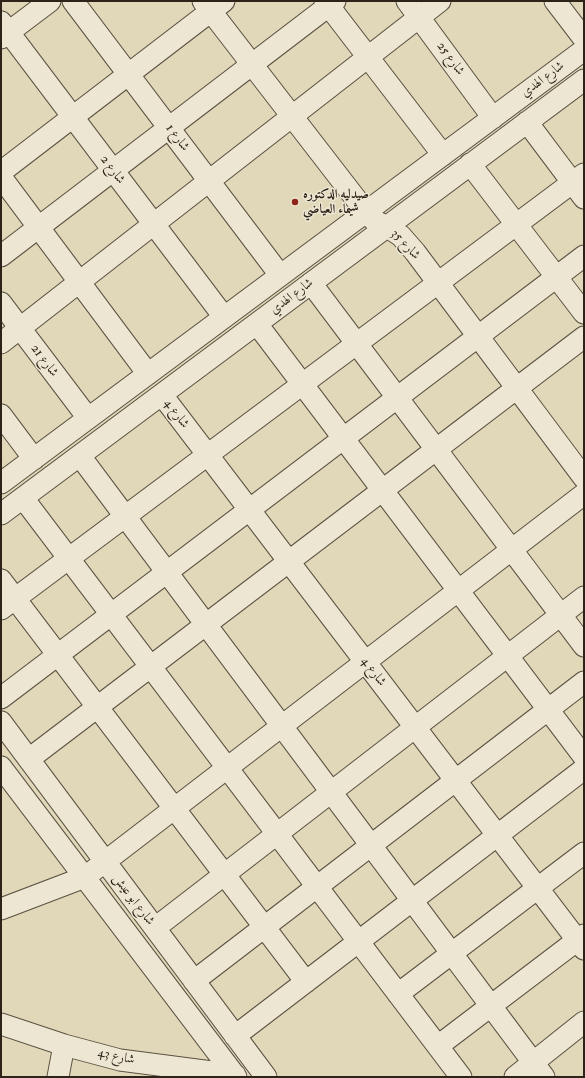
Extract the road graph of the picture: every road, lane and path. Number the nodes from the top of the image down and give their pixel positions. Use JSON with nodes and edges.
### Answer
{"nodes":[{"id":1,"x":50,"y":1,"type":"edge"},
{"id":2,"x":73,"y":1,"type":"edge"},
{"id":3,"x":407,"y":1,"type":"edge"},
{"id":4,"x":440,"y":1,"type":"edge"},
{"id":5,"x":555,"y":1,"type":"edge"},
{"id":6,"x":329,"y":3,"type":"edge"},
{"id":7,"x":213,"y":4,"type":"edge"},
{"id":8,"x":419,"y":18,"type":"junction"},
{"id":9,"x":3,"y":31,"type":"edge"},
{"id":10,"x":584,"y":39,"type":"edge"},
{"id":11,"x":584,"y":50,"type":"edge"},
{"id":12,"x":368,"y":57,"type":"junction"},
{"id":13,"x":252,"y":64,"type":"junction"},
{"id":14,"x":128,"y":74,"type":"junction"},
{"id":15,"x":584,"y":80,"type":"edge"},
{"id":16,"x":292,"y":116,"type":"junction"},
{"id":17,"x":72,"y":117,"type":"junction"},
{"id":18,"x":493,"y":118,"type":"junction"},
{"id":19,"x":527,"y":122,"type":"junction"},
{"id":20,"x":169,"y":128,"type":"junction"},
{"id":21,"x":443,"y":155,"type":"junction"},
{"id":22,"x":470,"y":164,"type":"junction"},
{"id":23,"x":113,"y":171,"type":"junction"},
{"id":24,"x":1,"y":172,"type":"edge"},
{"id":25,"x":1,"y":178,"type":"edge"},
{"id":26,"x":209,"y":181,"type":"junction"},
{"id":27,"x":580,"y":185,"type":"edge"},
{"id":28,"x":366,"y":212,"type":"junction"},
{"id":29,"x":154,"y":224,"type":"junction"},
{"id":30,"x":516,"y":224,"type":"junction"},
{"id":31,"x":386,"y":226,"type":"junction"},
{"id":32,"x":38,"y":228,"type":"junction"},
{"id":33,"x":1,"y":256,"type":"edge"},
{"id":34,"x":584,"y":256,"type":"edge"},
{"id":35,"x":280,"y":275,"type":"junction"},
{"id":36,"x":556,"y":277,"type":"junction"},
{"id":37,"x":79,"y":282,"type":"junction"},
{"id":38,"x":312,"y":283,"type":"junction"},
{"id":39,"x":438,"y":283,"type":"junction"},
{"id":40,"x":1,"y":303,"type":"edge"},
{"id":41,"x":584,"y":313,"type":"edge"},
{"id":42,"x":224,"y":317,"type":"junction"},
{"id":43,"x":257,"y":324,"type":"junction"},
{"id":44,"x":20,"y":328,"type":"junction"},
{"id":45,"x":478,"y":336,"type":"junction"},
{"id":46,"x":584,"y":337,"type":"edge"},
{"id":47,"x":1,"y":342,"type":"edge"},
{"id":48,"x":357,"y":343,"type":"junction"},
{"id":49,"x":148,"y":374,"type":"junction"},
{"id":50,"x":302,"y":384,"type":"junction"},
{"id":51,"x":517,"y":388,"type":"junction"},
{"id":52,"x":162,"y":394,"type":"junction"},
{"id":53,"x":397,"y":397,"type":"junction"},
{"id":54,"x":1,"y":415,"type":"edge"},
{"id":55,"x":88,"y":418,"type":"junction"},
{"id":56,"x":343,"y":438,"type":"junction"},
{"id":57,"x":436,"y":449,"type":"junction"},
{"id":58,"x":207,"y":454,"type":"junction"},
{"id":59,"x":80,"y":456,"type":"junction"},
{"id":60,"x":34,"y":458,"type":"junction"},
{"id":61,"x":584,"y":478,"type":"edge"},
{"id":62,"x":1,"y":483,"type":"edge"},
{"id":63,"x":382,"y":490,"type":"junction"},
{"id":64,"x":584,"y":494,"type":"edge"},
{"id":65,"x":23,"y":498,"type":"junction"},
{"id":66,"x":249,"y":510,"type":"junction"},
{"id":67,"x":1,"y":514,"type":"edge"},
{"id":68,"x":125,"y":516,"type":"junction"},
{"id":69,"x":512,"y":549,"type":"junction"},
{"id":70,"x":69,"y":558,"type":"junction"},
{"id":71,"x":289,"y":562,"type":"junction"},
{"id":72,"x":167,"y":572,"type":"junction"},
{"id":73,"x":1,"y":580,"type":"edge"},
{"id":74,"x":458,"y":590,"type":"junction"},
{"id":75,"x":584,"y":597,"type":"edge"},
{"id":76,"x":8,"y":603,"type":"edge"},
{"id":77,"x":111,"y":614,"type":"junction"},
{"id":78,"x":561,"y":615,"type":"junction"},
{"id":79,"x":206,"y":624,"type":"junction"},
{"id":80,"x":584,"y":646,"type":"edge"},
{"id":81,"x":58,"y":655,"type":"junction"},
{"id":82,"x":508,"y":656,"type":"junction"},
{"id":83,"x":365,"y":662,"type":"junction"},
{"id":84,"x":151,"y":666,"type":"junction"},
{"id":85,"x":584,"y":682,"type":"edge"},
{"id":86,"x":1,"y":698,"type":"edge"},
{"id":87,"x":98,"y":707,"type":"junction"},
{"id":88,"x":548,"y":710,"type":"junction"},
{"id":89,"x":1,"y":722,"type":"edge"},
{"id":90,"x":282,"y":726,"type":"junction"},
{"id":91,"x":415,"y":727,"type":"junction"},
{"id":92,"x":584,"y":757,"type":"edge"},
{"id":93,"x":29,"y":759,"type":"junction"},
{"id":94,"x":1,"y":766,"type":"edge"},
{"id":95,"x":227,"y":768,"type":"junction"},
{"id":96,"x":584,"y":769,"type":"edge"},
{"id":97,"x":456,"y":780,"type":"junction"},
{"id":98,"x":331,"y":792,"type":"junction"},
{"id":99,"x":174,"y":808,"type":"junction"},
{"id":100,"x":277,"y":834,"type":"junction"},
{"id":101,"x":497,"y":835,"type":"junction"},
{"id":102,"x":371,"y":846,"type":"junction"},
{"id":103,"x":584,"y":853,"type":"edge"},
{"id":104,"x":105,"y":862,"type":"junction"},
{"id":105,"x":224,"y":874,"type":"junction"},
{"id":106,"x":84,"y":877,"type":"junction"},
{"id":107,"x":317,"y":887,"type":"junction"},
{"id":108,"x":538,"y":888,"type":"junction"},
{"id":109,"x":412,"y":901,"type":"junction"},
{"id":110,"x":1,"y":910,"type":"edge"},
{"id":111,"x":155,"y":928,"type":"junction"},
{"id":112,"x":264,"y":928,"type":"junction"},
{"id":113,"x":582,"y":941,"type":"edge"},
{"id":114,"x":359,"y":942,"type":"junction"},
{"id":115,"x":452,"y":954,"type":"junction"},
{"id":116,"x":194,"y":981,"type":"junction"},
{"id":117,"x":306,"y":982,"type":"junction"},
{"id":118,"x":398,"y":994,"type":"junction"},
{"id":119,"x":491,"y":1006,"type":"junction"},
{"id":120,"x":584,"y":1022,"type":"edge"},
{"id":121,"x":1,"y":1024,"type":"edge"},
{"id":122,"x":235,"y":1036,"type":"junction"},
{"id":123,"x":64,"y":1044,"type":"junction"},
{"id":124,"x":438,"y":1046,"type":"junction"},
{"id":125,"x":538,"y":1070,"type":"edge"},
{"id":126,"x":235,"y":1076,"type":"edge"},
{"id":127,"x":58,"y":1077,"type":"edge"},
{"id":128,"x":266,"y":1077,"type":"edge"},
{"id":129,"x":461,"y":1077,"type":"edge"},
{"id":130,"x":515,"y":1077,"type":"edge"}],
"edges":[{"from":1,"to":9,"type":"street"},
{"from":2,"to":14,"type":"street","name":"شارع 1"},
{"from":3,"to":8,"type":"street","name":"شارع 25"},
{"from":4,"to":8,"type":"street"},
{"from":5,"to":10,"type":"street"},
{"from":6,"to":12,"type":"street"},
{"from":6,"to":13,"type":"street"},
{"from":7,"to":13,"type":"street","name":"شارع 35"},
{"from":7,"to":14,"type":"street"},
{"from":8,"to":12,"type":"street"},
{"from":8,"to":18,"type":"street","name":"شارع 25"},
{"from":9,"to":17,"type":"street","name":"شارع 2"},
{"from":11,"to":18,"type":"street","name":"شارع الهدي"},
{"from":12,"to":16,"type":"street"},
{"from":12,"to":21,"type":"street"},
{"from":13,"to":16,"type":"street","name":"شارع 35"},
{"from":13,"to":20,"type":"street"},
{"from":14,"to":17,"type":"street"},
{"from":14,"to":20,"type":"street","name":"شارع 1"},
{"from":15,"to":19,"type":"street","name":"شارع الهدي"},
{"from":16,"to":26,"type":"street"},
{"from":16,"to":28,"type":"street","name":"شارع 35"},
{"from":17,"to":23,"type":"street","name":"شارع 2"},
{"from":17,"to":24,"type":"street"},
{"from":18,"to":21,"type":"street","name":"شارع الهدي"},
{"from":19,"to":22,"type":"street","name":"شارع الهدي"},
{"from":19,"to":27,"type":"street"},
{"from":20,"to":23,"type":"street"},
{"from":20,"to":26,"type":"street","name":"شارع 1"},
{"from":21,"to":28,"type":"street","name":"شارع الهدي"},
{"from":22,"to":30,"type":"street"},
{"from":22,"to":31,"type":"street","name":"شارع الهدي"},
{"from":23,"to":29,"type":"street","name":"شارع 2"},
{"from":23,"to":32,"type":"street"},
{"from":25,"to":32,"type":"street"},
{"from":26,"to":29,"type":"street"},
{"from":26,"to":35,"type":"street","name":"شارع 1"},
{"from":27,"to":30,"type":"street"},
{"from":28,"to":31,"type":"street","name":"شارع 35"},
{"from":28,"to":35,"type":"street","name":"شارع الهدي"},
{"from":29,"to":37,"type":"street"},
{"from":29,"to":42,"type":"street","name":"شارع 2"},
{"from":30,"to":36,"type":"street"},
{"from":30,"to":39,"type":"street"},
{"from":31,"to":38,"type":"street","name":"شارع الهدي"},
{"from":31,"to":39,"type":"street","name":"شارع 35"},
{"from":32,"to":33,"type":"street"},
{"from":32,"to":37,"type":"street"},
{"from":34,"to":36,"type":"street"},
{"from":35,"to":42,"type":"street","name":"شارع الهدي"},
{"from":36,"to":41,"type":"street"},
{"from":36,"to":45,"type":"street"},
{"from":37,"to":44,"type":"street"},
{"from":37,"to":49,"type":"street"},
{"from":38,"to":43,"type":"street","name":"شارع الهدي"},
{"from":38,"to":48,"type":"street"},
{"from":39,"to":45,"type":"street","name":"شارع 35"},
{"from":39,"to":48,"type":"street"},
{"from":40,"to":44,"type":"street","name":"شارع 21"},
{"from":42,"to":49,"type":"street","name":"شارع الهدي"},
{"from":43,"to":50,"type":"street"},
{"from":43,"to":52,"type":"street","name":"شارع الهدي"},
{"from":44,"to":47,"type":"street"},
{"from":44,"to":55,"type":"street","name":"شارع 21"},
{"from":45,"to":51,"type":"street","name":"شارع 35"},
{"from":45,"to":53,"type":"street"},
{"from":46,"to":51,"type":"street"},
{"from":48,"to":50,"type":"street"},
{"from":48,"to":53,"type":"street"},
{"from":49,"to":55,"type":"street","name":"شارع الهدي"},
{"from":50,"to":56,"type":"street"},
{"from":50,"to":58,"type":"street"},
{"from":51,"to":57,"type":"street"},
{"from":51,"to":61,"type":"street","name":"شارع 35"},
{"from":52,"to":58,"type":"street","name":"شارع 4"},
{"from":52,"to":59,"type":"street","name":"شارع الهدي"},
{"from":53,"to":56,"type":"street"},
{"from":53,"to":57,"type":"street"},
{"from":54,"to":60,"type":"street"},
{"from":55,"to":60,"type":"street","name":"شارع الهدي"},
{"from":56,"to":63,"type":"street"},
{"from":56,"to":66,"type":"street"},
{"from":57,"to":63,"type":"street"},
{"from":57,"to":69,"type":"street"},
{"from":58,"to":66,"type":"street","name":"شارع 4"},
{"from":58,"to":68,"type":"street"},
{"from":59,"to":65,"type":"street","name":"شارع الهدي"},
{"from":59,"to":68,"type":"street"},
{"from":60,"to":62,"type":"street","name":"شارع الهدي"},
{"from":63,"to":71,"type":"street"},
{"from":63,"to":74,"type":"street"},
{"from":64,"to":69,"type":"street"},
{"from":65,"to":67,"type":"street","name":"شارع الهدي"},
{"from":65,"to":70,"type":"street"},
{"from":66,"to":71,"type":"street","name":"شارع 4"},
{"from":66,"to":72,"type":"street"},
{"from":68,"to":70,"type":"street"},
{"from":68,"to":72,"type":"street"},
{"from":69,"to":74,"type":"street"},
{"from":69,"to":78,"type":"street"},
{"from":70,"to":76,"type":"street"},
{"from":70,"to":77,"type":"street"},
{"from":71,"to":79,"type":"street"},
{"from":71,"to":83,"type":"street","name":"شارع 4"},
{"from":72,"to":77,"type":"street"},
{"from":72,"to":79,"type":"street"},
{"from":73,"to":76,"type":"street"},
{"from":74,"to":82,"type":"street"},
{"from":74,"to":83,"type":"street"},
{"from":75,"to":78,"type":"street"},
{"from":76,"to":81,"type":"street"},
{"from":77,"to":81,"type":"street"},
{"from":77,"to":84,"type":"street"},
{"from":78,"to":80,"type":"street"},
{"from":78,"to":82,"type":"street"},
{"from":79,"to":84,"type":"street"},
{"from":79,"to":90,"type":"street"},
{"from":81,"to":86,"type":"street"},
{"from":81,"to":87,"type":"street"},
{"from":82,"to":88,"type":"street"},
{"from":82,"to":91,"type":"street"},
{"from":83,"to":90,"type":"street"},
{"from":83,"to":91,"type":"street","name":"شارع 4"},
{"from":84,"to":87,"type":"street"},
{"from":84,"to":95,"type":"street"},
{"from":85,"to":88,"type":"street"},
{"from":87,"to":93,"type":"street"},
{"from":87,"to":99,"type":"street"},
{"from":88,"to":92,"type":"street"},
{"from":88,"to":97,"type":"street"},
{"from":89,"to":93,"type":"street","name":"شارع ابو عيش"},
{"from":90,"to":95,"type":"street"},
{"from":90,"to":98,"type":"street"},
{"from":91,"to":97,"type":"street","name":"شارع 4"},
{"from":91,"to":98,"type":"street"},
{"from":93,"to":104,"type":"street","name":"شارع ابو عيش"},
{"from":94,"to":106,"type":"street","name":"شارع ابو عيش"},
{"from":95,"to":99,"type":"street"},
{"from":95,"to":100,"type":"street"},
{"from":96,"to":101,"type":"street"},
{"from":97,"to":101,"type":"street","name":"شارع 4"},
{"from":97,"to":102,"type":"street"},
{"from":98,"to":100,"type":"street"},
{"from":98,"to":102,"type":"street"},
{"from":99,"to":104,"type":"street"},
{"from":99,"to":105,"type":"street"},
{"from":100,"to":105,"type":"street"},
{"from":100,"to":107,"type":"street"},
{"from":101,"to":108,"type":"street","name":"شارع 4"},
{"from":101,"to":109,"type":"street"},
{"from":102,"to":107,"type":"street"},
{"from":102,"to":109,"type":"street"},
{"from":103,"to":108,"type":"street"},
{"from":104,"to":106,"type":"street"},
{"from":104,"to":111,"type":"street","name":"شارع ابو عيش"},
{"from":105,"to":111,"type":"street"},
{"from":105,"to":112,"type":"street"},
{"from":106,"to":110,"type":"street"},
{"from":106,"to":126,"type":"street","name":"شارع ابو عيش"},
{"from":107,"to":112,"type":"street"},
{"from":107,"to":114,"type":"street"},
{"from":108,"to":113,"type":"street","name":"شارع 4"},
{"from":108,"to":115,"type":"street"},
{"from":109,"to":114,"type":"street"},
{"from":109,"to":115,"type":"street"},
{"from":111,"to":116,"type":"street","name":"شارع ابو عيش"},
{"from":112,"to":116,"type":"street"},
{"from":112,"to":117,"type":"street"},
{"from":113,"to":119,"type":"street"},
{"from":114,"to":117,"type":"street"},
{"from":114,"to":118,"type":"street"},
{"from":115,"to":118,"type":"street"},
{"from":115,"to":119,"type":"street"},
{"from":116,"to":122,"type":"street","name":"شارع ابو عيش"},
{"from":117,"to":122,"type":"street"},
{"from":118,"to":124,"type":"street"},
{"from":119,"to":124,"type":"street"},
{"from":119,"to":125,"type":"street"},
{"from":120,"to":125,"type":"street"},
{"from":121,"to":123,"type":"street","name":"شارع 43"},
{"from":122,"to":128,"type":"street","name":"شارع ابو عيش"},
{"from":123,"to":126,"type":"street","name":"شارع 43"},
{"from":123,"to":127,"type":"street"},
{"from":124,"to":129,"type":"street"},
{"from":125,"to":130,"type":"street"}]}
